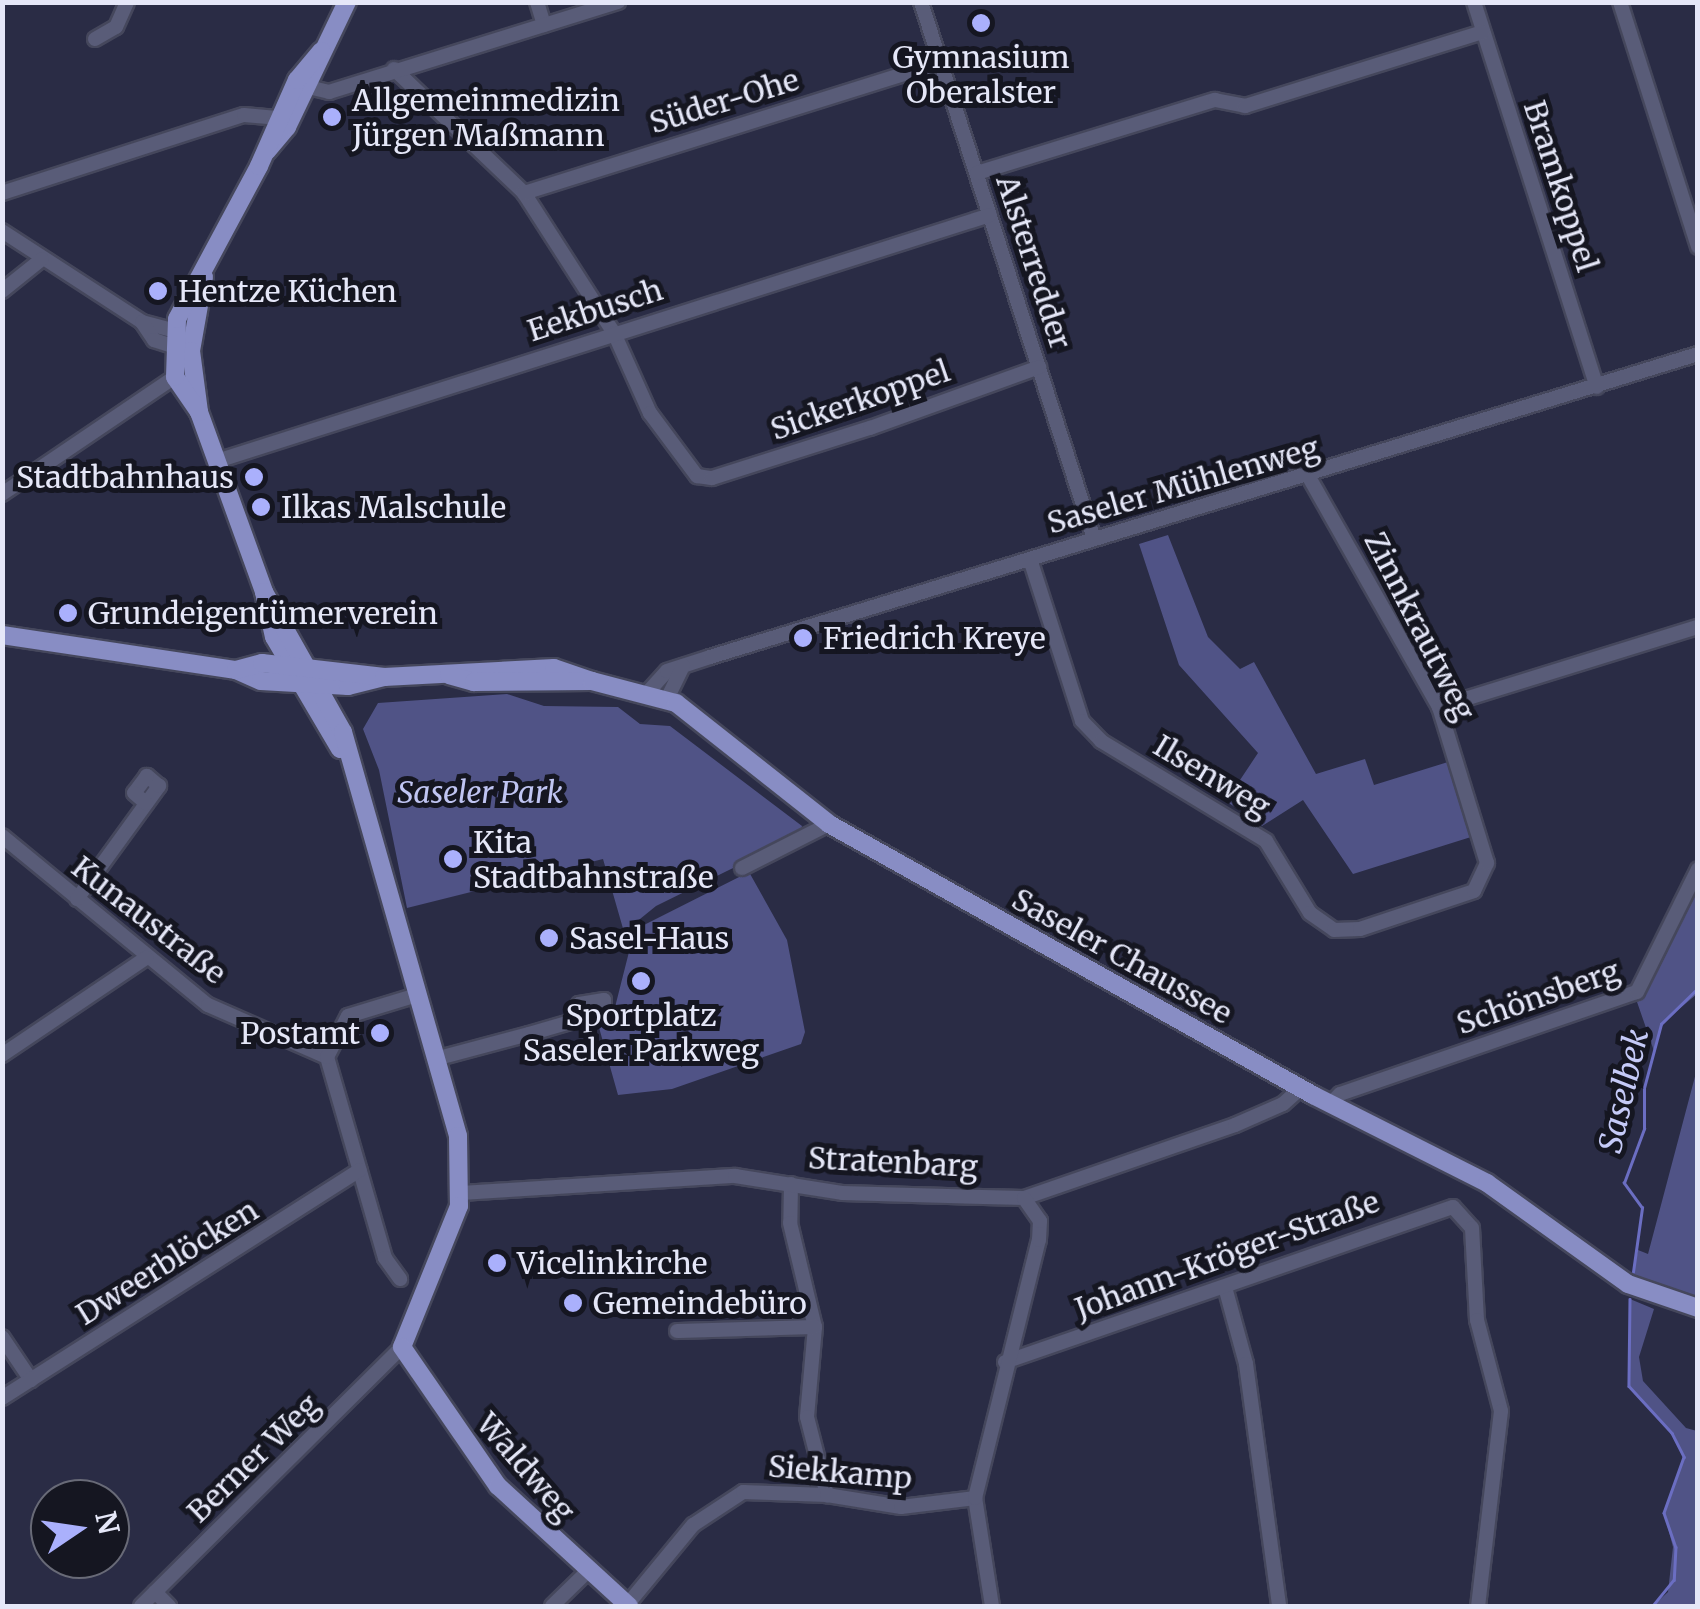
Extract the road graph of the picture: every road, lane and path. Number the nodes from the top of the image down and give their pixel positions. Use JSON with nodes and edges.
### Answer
{"nodes":[{"id":1,"x":127,"y":2,"type":"edge"},
{"id":2,"x":346,"y":2,"type":"edge"},
{"id":3,"x":537,"y":2,"type":"edge"},
{"id":4,"x":618,"y":2,"type":"edge"},
{"id":5,"x":921,"y":2,"type":"edge"},
{"id":6,"x":1474,"y":2,"type":"edge"},
{"id":7,"x":1620,"y":2,"type":"edge"},
{"id":8,"x":544,"y":25,"type":"junction"},
{"id":9,"x":1483,"y":32,"type":"junction"},
{"id":10,"x":95,"y":39,"type":"dead end"},
{"id":11,"x":321,"y":50,"type":"junction"},
{"id":12,"x":941,"y":62,"type":"junction"},
{"id":13,"x":394,"y":69,"type":"junction"},
{"id":14,"x":308,"y":86,"type":"junction"},
{"id":15,"x":277,"y":118,"type":"junction"},
{"id":16,"x":267,"y":150,"type":"junction"},
{"id":17,"x":977,"y":173,"type":"junction"},
{"id":18,"x":524,"y":193,"type":"junction"},
{"id":19,"x":2,"y":194,"type":"edge"},
{"id":20,"x":990,"y":215,"type":"junction"},
{"id":21,"x":1693,"y":218,"type":"edge"},
{"id":22,"x":2,"y":231,"type":"edge"},
{"id":23,"x":1698,"y":247,"type":"edge"},
{"id":24,"x":42,"y":259,"type":"junction"},
{"id":25,"x":2,"y":291,"type":"edge"},
{"id":26,"x":614,"y":332,"type":"junction"},
{"id":27,"x":183,"y":342,"type":"junction"},
{"id":28,"x":1698,"y":354,"type":"edge"},
{"id":29,"x":1039,"y":367,"type":"junction"},
{"id":30,"x":175,"y":377,"type":"junction"},
{"id":31,"x":1597,"y":386,"type":"junction"},
{"id":32,"x":199,"y":412,"type":"junction"},
{"id":33,"x":217,"y":461,"type":"junction"},
{"id":34,"x":1310,"y":477,"type":"junction"},
{"id":35,"x":2,"y":494,"type":"edge"},
{"id":36,"x":1094,"y":540,"type":"junction"},
{"id":37,"x":1030,"y":559,"type":"junction"},
{"id":38,"x":264,"y":592,"type":"junction"},
{"id":39,"x":1698,"y":627,"type":"edge"},
{"id":40,"x":2,"y":635,"type":"edge"},
{"id":41,"x":289,"y":666,"type":"junction"},
{"id":42,"x":682,"y":666,"type":"junction"},
{"id":43,"x":311,"y":668,"type":"junction"},
{"id":44,"x":236,"y":670,"type":"junction"},
{"id":45,"x":384,"y":677,"type":"junction"},
{"id":46,"x":300,"y":684,"type":"junction"},
{"id":47,"x":362,"y":685,"type":"junction"},
{"id":48,"x":321,"y":686,"type":"junction"},
{"id":49,"x":648,"y":692,"type":"junction"},
{"id":50,"x":667,"y":699,"type":"junction"},
{"id":51,"x":1439,"y":708,"type":"junction"},
{"id":52,"x":343,"y":732,"type":"junction"},
{"id":53,"x":352,"y":775,"type":"junction"},
{"id":54,"x":146,"y":803,"type":"dead end"},
{"id":55,"x":829,"y":824,"type":"junction"},
{"id":56,"x":2,"y":836,"type":"edge"},
{"id":57,"x":1487,"y":863,"type":"joint"},
{"id":58,"x":742,"y":868,"type":"dead end"},
{"id":59,"x":1698,"y":869,"type":"edge"},
{"id":60,"x":77,"y":899,"type":"junction"},
{"id":61,"x":146,"y":958,"type":"junction"},
{"id":62,"x":417,"y":995,"type":"junction"},
{"id":63,"x":577,"y":1020,"type":"dead end"},
{"id":64,"x":2,"y":1055,"type":"edge"},
{"id":65,"x":328,"y":1057,"type":"junction"},
{"id":66,"x":436,"y":1059,"type":"junction"},
{"id":67,"x":1301,"y":1088,"type":"junction"},
{"id":68,"x":1330,"y":1104,"type":"junction"},
{"id":69,"x":360,"y":1170,"type":"junction"},
{"id":70,"x":791,"y":1184,"type":"junction"},
{"id":71,"x":461,"y":1194,"type":"junction"},
{"id":72,"x":1024,"y":1198,"type":"junction"},
{"id":73,"x":385,"y":1258,"type":"dead end"},
{"id":74,"x":1225,"y":1286,"type":"junction"},
{"id":75,"x":1698,"y":1308,"type":"edge"},
{"id":76,"x":815,"y":1328,"type":"junction"},
{"id":77,"x":677,"y":1332,"type":"dead end"},
{"id":78,"x":2,"y":1337,"type":"edge"},
{"id":79,"x":402,"y":1347,"type":"junction"},
{"id":80,"x":1005,"y":1362,"type":"junction"},
{"id":81,"x":31,"y":1380,"type":"junction"},
{"id":82,"x":2,"y":1398,"type":"edge"},
{"id":83,"x":826,"y":1494,"type":"junction"},
{"id":84,"x":975,"y":1498,"type":"junction"},
{"id":85,"x":586,"y":1572,"type":"junction"},
{"id":86,"x":156,"y":1592,"type":"junction"},
{"id":87,"x":141,"y":1606,"type":"edge"},
{"id":88,"x":169,"y":1606,"type":"edge"},
{"id":89,"x":552,"y":1606,"type":"edge"},
{"id":90,"x":628,"y":1606,"type":"edge"},
{"id":91,"x":992,"y":1606,"type":"edge"},
{"id":92,"x":1279,"y":1606,"type":"edge"},
{"id":93,"x":1478,"y":1606,"type":"edge"}],
"edges":[{"from":1,"to":10,"type":"street"},
{"from":2,"to":11,"type":"main road"},
{"from":3,"to":8,"type":"street"},
{"from":4,"to":8,"type":"street"},
{"from":5,"to":12,"type":"street","name":"Alsterredder"},
{"from":6,"to":9,"type":"street","name":"Bramkoppel"},
{"from":7,"to":21,"type":"street"},
{"from":8,"to":13,"type":"street"},
{"from":9,"to":17,"type":"street"},
{"from":9,"to":31,"type":"street","name":"Bramkoppel"},
{"from":11,"to":14,"type":"main road"},
{"from":11,"to":15,"type":"main road"},
{"from":12,"to":17,"type":"street","name":"Alsterredder"},
{"from":12,"to":18,"type":"street","name":"Süder-Ohe"},
{"from":13,"to":14,"type":"street"},
{"from":13,"to":18,"type":"street"},
{"from":14,"to":16,"type":"main road"},
{"from":15,"to":16,"type":"main road"},
{"from":15,"to":19,"type":"street"},
{"from":16,"to":27,"type":"main road"},
{"from":17,"to":20,"type":"street","name":"Alsterredder"},
{"from":18,"to":26,"type":"street"},
{"from":20,"to":26,"type":"street","name":"Eekbusch"},
{"from":20,"to":29,"type":"street","name":"Alsterredder"},
{"from":21,"to":23,"type":"street"},
{"from":22,"to":24,"type":"street"},
{"from":24,"to":25,"type":"street"},
{"from":24,"to":27,"type":"street"},
{"from":26,"to":29,"type":"street","name":"Sickerkoppel"},
{"from":26,"to":33,"type":"street","name":"Eekbusch"},
{"from":27,"to":30,"type":"main road"},
{"from":27,"to":32,"type":"main road"},
{"from":28,"to":31,"type":"street","name":"Saseler Mühlenweg"},
{"from":29,"to":36,"type":"street","name":"Alsterredder"},
{"from":30,"to":32,"type":"main road"},
{"from":30,"to":35,"type":"street"},
{"from":31,"to":34,"type":"street","name":"Saseler Mühlenweg"},
{"from":32,"to":33,"type":"main road"},
{"from":33,"to":38,"type":"main road"},
{"from":34,"to":36,"type":"street","name":"Saseler Mühlenweg"},
{"from":34,"to":51,"type":"street","name":"Zinnkrautweg"},
{"from":36,"to":37,"type":"street","name":"Saseler Mühlenweg"},
{"from":37,"to":42,"type":"street","name":"Saseler Mühlenweg"},
{"from":37,"to":57,"type":"street","name":"Ilsenweg"},
{"from":38,"to":41,"type":"main road"},
{"from":38,"to":43,"type":"main road"},
{"from":39,"to":51,"type":"street"},
{"from":40,"to":44,"type":"main road","name":"Saseler Chaussee"},
{"from":41,"to":43,"type":"main road","name":"Saseler Chaussee"},
{"from":41,"to":44,"type":"main road","name":"Saseler Chaussee"},
{"from":41,"to":46,"type":"main road"},
{"from":42,"to":49,"type":"street","name":"Saseler Mühlenweg"},
{"from":42,"to":50,"type":"street"},
{"from":43,"to":45,"type":"main road","name":"Saseler Chaussee"},
{"from":43,"to":48,"type":"main road"},
{"from":44,"to":46,"type":"main road","name":"Saseler Chaussee"},
{"from":45,"to":47,"type":"main road","name":"Saseler Chaussee"},
{"from":45,"to":49,"type":"main road","name":"Saseler Chaussee"},
{"from":46,"to":48,"type":"main road","name":"Saseler Chaussee"},
{"from":46,"to":53,"type":"main road"},
{"from":47,"to":48,"type":"main road","name":"Saseler Chaussee"},
{"from":47,"to":52,"type":"main road"},
{"from":48,"to":52,"type":"main road"},
{"from":49,"to":50,"type":"main road","name":"Saseler Chaussee"},
{"from":50,"to":55,"type":"main road","name":"Saseler Chaussee"},
{"from":51,"to":57,"type":"street","name":"Zinnkrautweg"},
{"from":52,"to":53,"type":"main road"},
{"from":53,"to":62,"type":"main road"},
{"from":54,"to":60,"type":"street"},
{"from":55,"to":58,"type":"street"},
{"from":55,"to":67,"type":"main road","name":"Saseler Chaussee"},
{"from":56,"to":60,"type":"street","name":"Kunaustraße"},
{"from":59,"to":68,"type":"street","name":"Schönsberg"},
{"from":60,"to":61,"type":"street","name":"Kunaustraße"},
{"from":61,"to":64,"type":"street"},
{"from":61,"to":65,"type":"street","name":"Kunaustraße"},
{"from":62,"to":65,"type":"street"},
{"from":62,"to":66,"type":"main road"},
{"from":63,"to":66,"type":"street"},
{"from":65,"to":69,"type":"street"},
{"from":66,"to":71,"type":"main road"},
{"from":67,"to":68,"type":"main road","name":"Saseler Chaussee"},
{"from":67,"to":72,"type":"street","name":"Stratenbarg"},
{"from":68,"to":75,"type":"main road","name":"Saseler Chaussee"},
{"from":69,"to":73,"type":"street"},
{"from":69,"to":81,"type":"street","name":"Dweerblöcken"},
{"from":70,"to":71,"type":"street","name":"Stratenbarg"},
{"from":70,"to":72,"type":"street","name":"Stratenbarg"},
{"from":70,"to":76,"type":"street"},
{"from":71,"to":79,"type":"main road"},
{"from":72,"to":80,"type":"street"},
{"from":74,"to":80,"type":"street","name":"Johann-Kröger-Straße"},
{"from":74,"to":92,"type":"street"},
{"from":74,"to":93,"type":"street","name":"Johann-Kröger-Straße"},
{"from":76,"to":77,"type":"street"},
{"from":76,"to":83,"type":"street"},
{"from":78,"to":81,"type":"street"},
{"from":79,"to":85,"type":"main road","name":"Waldweg"},
{"from":79,"to":86,"type":"street","name":"Berner Weg"},
{"from":80,"to":84,"type":"street"},
{"from":81,"to":82,"type":"street","name":"Dweerblöcken"},
{"from":83,"to":84,"type":"street","name":"Siekkamp"},
{"from":83,"to":90,"type":"street","name":"Siekkamp"},
{"from":84,"to":91,"type":"street"},
{"from":85,"to":89,"type":"street"},
{"from":85,"to":90,"type":"main road","name":"Waldweg"},
{"from":86,"to":87,"type":"street","name":"Berner Weg"},
{"from":86,"to":88,"type":"street"}]}
